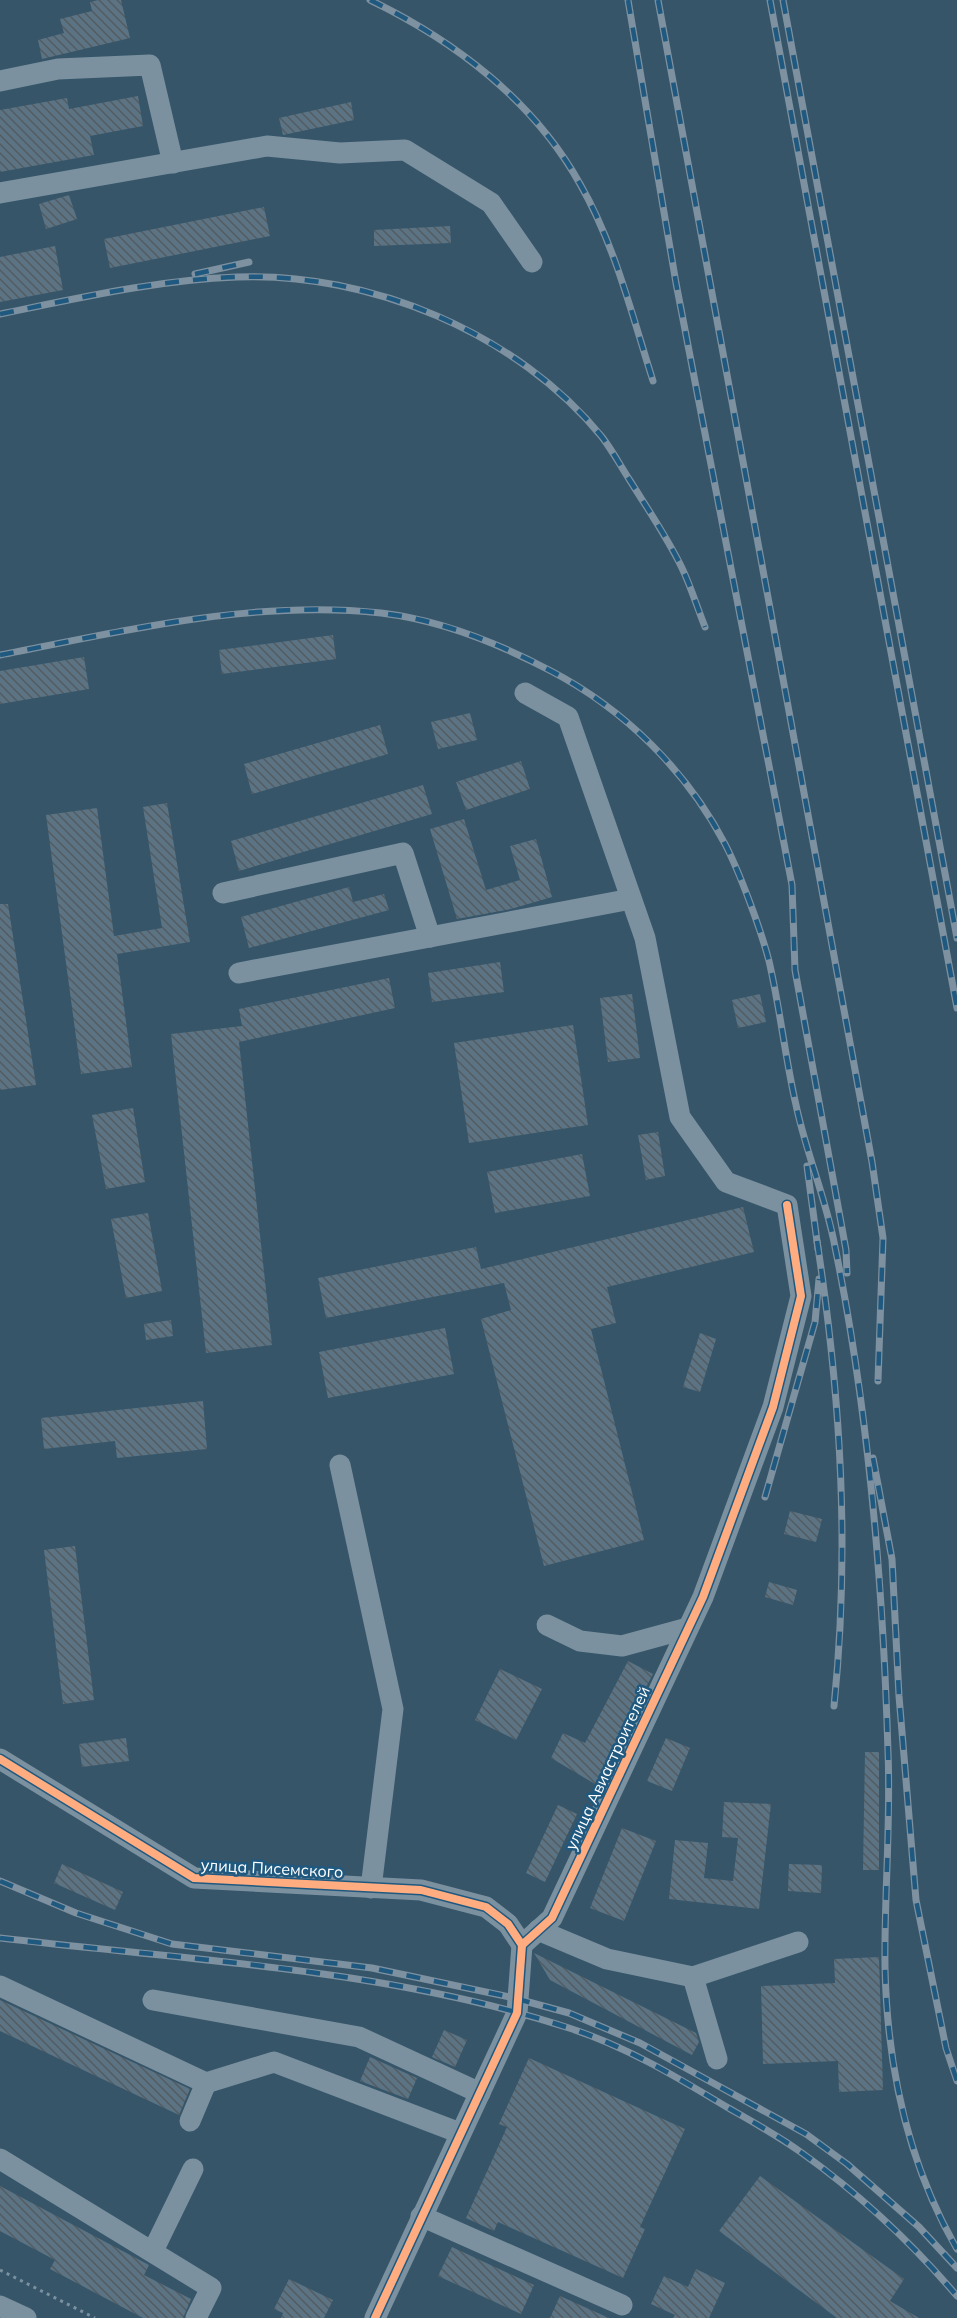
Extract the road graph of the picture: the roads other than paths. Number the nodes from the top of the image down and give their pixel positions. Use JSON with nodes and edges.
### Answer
{"nodes":[{"id":1,"x":0,"y":81,"type":"edge"},
{"id":2,"x":173,"y":163,"type":"junction"},
{"id":3,"x":0,"y":193,"type":"edge"},
{"id":4,"x":532,"y":262,"type":"dead end"},
{"id":5,"x":525,"y":693,"type":"dead end"},
{"id":6,"x":223,"y":892,"type":"dead end"},
{"id":7,"x":631,"y":899,"type":"junction"},
{"id":8,"x":430,"y":937,"type":"junction"},
{"id":9,"x":239,"y":973,"type":"dead end"},
{"id":10,"x":339,"y":1465,"type":"dead end"},
{"id":11,"x":548,"y":1625,"type":"dead end"},
{"id":12,"x":688,"y":1628,"type":"junction"},
{"id":13,"x":0,"y":1759,"type":"edge"},
{"id":14,"x":371,"y":1888,"type":"junction"},
{"id":15,"x":538,"y":1930,"type":"junction"},
{"id":16,"x":798,"y":1942,"type":"dead end"},
{"id":17,"x":522,"y":1945,"type":"junction"},
{"id":18,"x":693,"y":1977,"type":"junction"},
{"id":19,"x":0,"y":1986,"type":"edge"},
{"id":20,"x":153,"y":2000,"type":"dead end"},
{"id":21,"x":717,"y":2059,"type":"dead end"},
{"id":22,"x":207,"y":2083,"type":"junction"},
{"id":23,"x":480,"y":2093,"type":"junction"},
{"id":24,"x":190,"y":2121,"type":"dead end"},
{"id":25,"x":460,"y":2133,"type":"junction"},
{"id":26,"x":0,"y":2159,"type":"edge"},
{"id":27,"x":193,"y":2169,"type":"dead end"},
{"id":28,"x":421,"y":2216,"type":"junction"},
{"id":29,"x":153,"y":2251,"type":"junction"},
{"id":30,"x":622,"y":2305,"type":"dead end"},
{"id":31,"x":0,"y":2306,"type":"edge"},
{"id":32,"x":26,"y":2318,"type":"edge"},
{"id":33,"x":196,"y":2318,"type":"edge"},
{"id":34,"x":375,"y":2318,"type":"edge"}],
"edges":[{"from":1,"to":2,"type":"street"},
{"from":2,"to":3,"type":"street"},
{"from":2,"to":4,"type":"street"},
{"from":5,"to":7,"type":"street"},
{"from":6,"to":8,"type":"street"},
{"from":7,"to":8,"type":"street"},
{"from":7,"to":12,"type":"street","name":"улица Авиастроителей"},
{"from":8,"to":9,"type":"street"},
{"from":10,"to":14,"type":"street"},
{"from":11,"to":12,"type":"street"},
{"from":12,"to":15,"type":"street","name":"улица Авиастроителей"},
{"from":13,"to":14,"type":"street","name":"улица Писемского"},
{"from":14,"to":17,"type":"street","name":"улица Писемского"},
{"from":15,"to":17,"type":"street","name":"улица Авиастроителей"},
{"from":15,"to":18,"type":"street"},
{"from":16,"to":18,"type":"street"},
{"from":17,"to":23,"type":"street"},
{"from":18,"to":21,"type":"street"},
{"from":19,"to":22,"type":"street"},
{"from":20,"to":23,"type":"street"},
{"from":22,"to":24,"type":"street"},
{"from":22,"to":25,"type":"street"},
{"from":23,"to":25,"type":"street"},
{"from":25,"to":28,"type":"street"},
{"from":26,"to":29,"type":"street"},
{"from":27,"to":29,"type":"street"},
{"from":28,"to":30,"type":"street"},
{"from":28,"to":34,"type":"street"},
{"from":29,"to":33,"type":"street"},
{"from":31,"to":32,"type":"street"}]}
